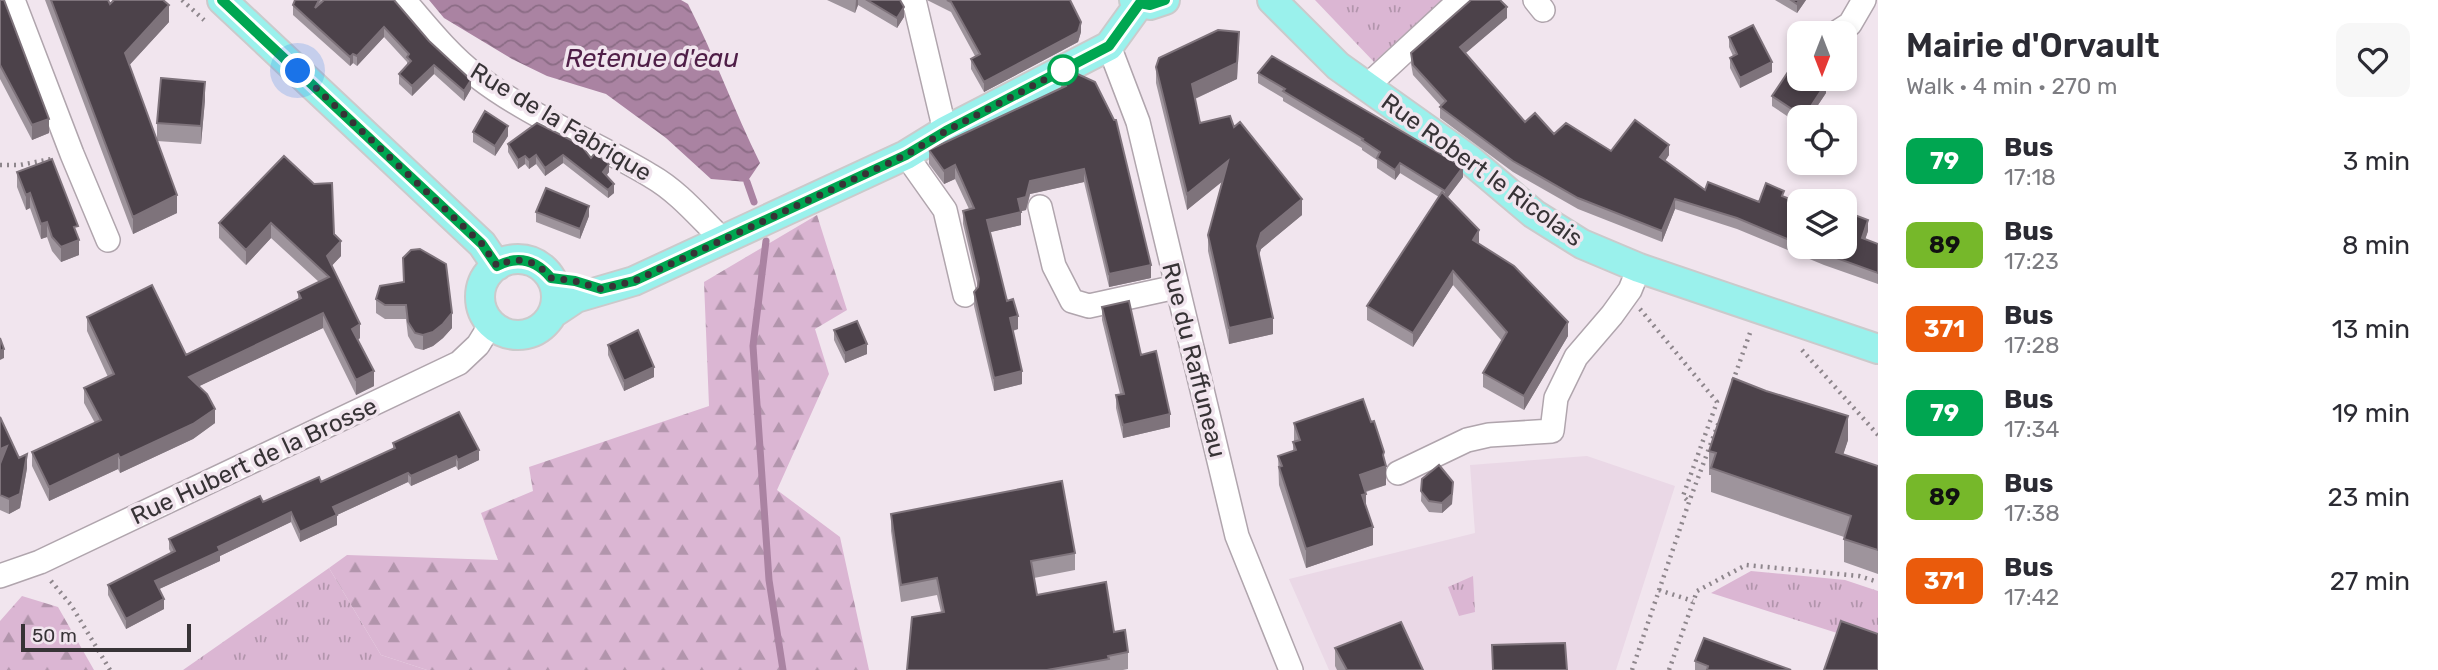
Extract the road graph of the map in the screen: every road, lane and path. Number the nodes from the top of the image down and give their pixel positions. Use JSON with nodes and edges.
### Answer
{"nodes":[{"id":1,"x":13,"y":0,"type":"edge"},
{"id":2,"x":222,"y":0,"type":"edge"},
{"id":3,"x":404,"y":0,"type":"edge"},
{"id":4,"x":910,"y":0,"type":"edge"},
{"id":5,"x":1272,"y":0,"type":"edge"},
{"id":6,"x":1460,"y":0,"type":"edge"},
{"id":7,"x":1864,"y":0,"type":"edge"},
{"id":8,"x":1146,"y":1,"type":"edge"},
{"id":9,"x":1852,"y":21,"type":"edge"},
{"id":10,"x":1109,"y":46,"type":"junction"},
{"id":11,"x":1366,"y":87,"type":"junction"},
{"id":12,"x":946,"y":131,"type":"junction"},
{"id":13,"x":72,"y":154,"type":"junction"},
{"id":14,"x":906,"y":155,"type":"junction"},
{"id":15,"x":0,"y":165,"type":"edge"},
{"id":16,"x":1040,"y":206,"type":"dead end"},
{"id":17,"x":733,"y":235,"type":"junction"},
{"id":18,"x":108,"y":240,"type":"dead end"},
{"id":19,"x":497,"y":266,"type":"junction"},
{"id":20,"x":551,"y":278,"type":"junction"},
{"id":21,"x":1634,"y":279,"type":"junction"},
{"id":22,"x":1176,"y":287,"type":"junction"},
{"id":23,"x":601,"y":289,"type":"junction"},
{"id":24,"x":965,"y":295,"type":"dead end"},
{"id":25,"x":1758,"y":309,"type":"junction"},
{"id":26,"x":552,"y":314,"type":"junction"},
{"id":27,"x":491,"y":324,"type":"junction"},
{"id":28,"x":1797,"y":344,"type":"dead end"},
{"id":29,"x":1878,"y":349,"type":"edge"},
{"id":30,"x":1729,"y":392,"type":"edge"},
{"id":31,"x":1722,"y":412,"type":"edge"},
{"id":32,"x":1878,"y":435,"type":"edge"},
{"id":33,"x":1398,"y":473,"type":"dead end"},
{"id":34,"x":1689,"y":502,"type":"junction"},
{"id":35,"x":40,"y":562,"type":"junction"},
{"id":36,"x":0,"y":576,"type":"edge"},
{"id":37,"x":1878,"y":582,"type":"edge"},
{"id":38,"x":1659,"y":590,"type":"junction"},
{"id":39,"x":1693,"y":601,"type":"junction"},
{"id":40,"x":110,"y":670,"type":"edge"},
{"id":41,"x":1291,"y":670,"type":"edge"},
{"id":42,"x":1632,"y":670,"type":"edge"},
{"id":43,"x":1669,"y":670,"type":"edge"}],
"edges":[{"from":1,"to":13,"type":"street"},
{"from":2,"to":19,"type":"main road"},
{"from":3,"to":17,"type":"street","name":"Rue de la Fabrique"},
{"from":4,"to":12,"type":"street"},
{"from":5,"to":11,"type":"main road","name":"Rue Robert le Ricolais"},
{"from":6,"to":11,"type":"street"},
{"from":7,"to":9,"type":"street"},
{"from":8,"to":10,"type":"main road"},
{"from":10,"to":12,"type":"main road"},
{"from":10,"to":22,"type":"street","name":"Rue du Raffuneau"},
{"from":11,"to":21,"type":"main road","name":"Rue Robert le Ricolais"},
{"from":12,"to":14,"type":"main road"},
{"from":13,"to":15,"type":"path"},
{"from":13,"to":18,"type":"street"},
{"from":14,"to":17,"type":"main road"},
{"from":14,"to":24,"type":"street"},
{"from":16,"to":22,"type":"street"},
{"from":17,"to":23,"type":"main road"},
{"from":19,"to":20,"type":"main road"},
{"from":19,"to":27,"type":"main road"},
{"from":20,"to":23,"type":"main road"},
{"from":20,"to":26,"type":"main road"},
{"from":21,"to":25,"type":"main road","name":"Rue Robert le Ricolais"},
{"from":21,"to":33,"type":"street"},
{"from":21,"to":34,"type":"path"},
{"from":22,"to":41,"type":"street","name":"Rue du Raffuneau"},
{"from":23,"to":26,"type":"main road"},
{"from":25,"to":29,"type":"main road","name":"Rue Robert le Ricolais"},
{"from":25,"to":30,"type":"path"},
{"from":26,"to":27,"type":"main road"},
{"from":27,"to":35,"type":"street","name":"Rue Hubert de la Brosse"},
{"from":28,"to":32,"type":"path"},
{"from":31,"to":34,"type":"path"},
{"from":34,"to":38,"type":"path"},
{"from":35,"to":36,"type":"street","name":"Rue Hubert de la Brosse"},
{"from":35,"to":40,"type":"path"},
{"from":37,"to":39,"type":"path"},
{"from":38,"to":39,"type":"path"},
{"from":38,"to":42,"type":"path"},
{"from":39,"to":43,"type":"path"}]}
